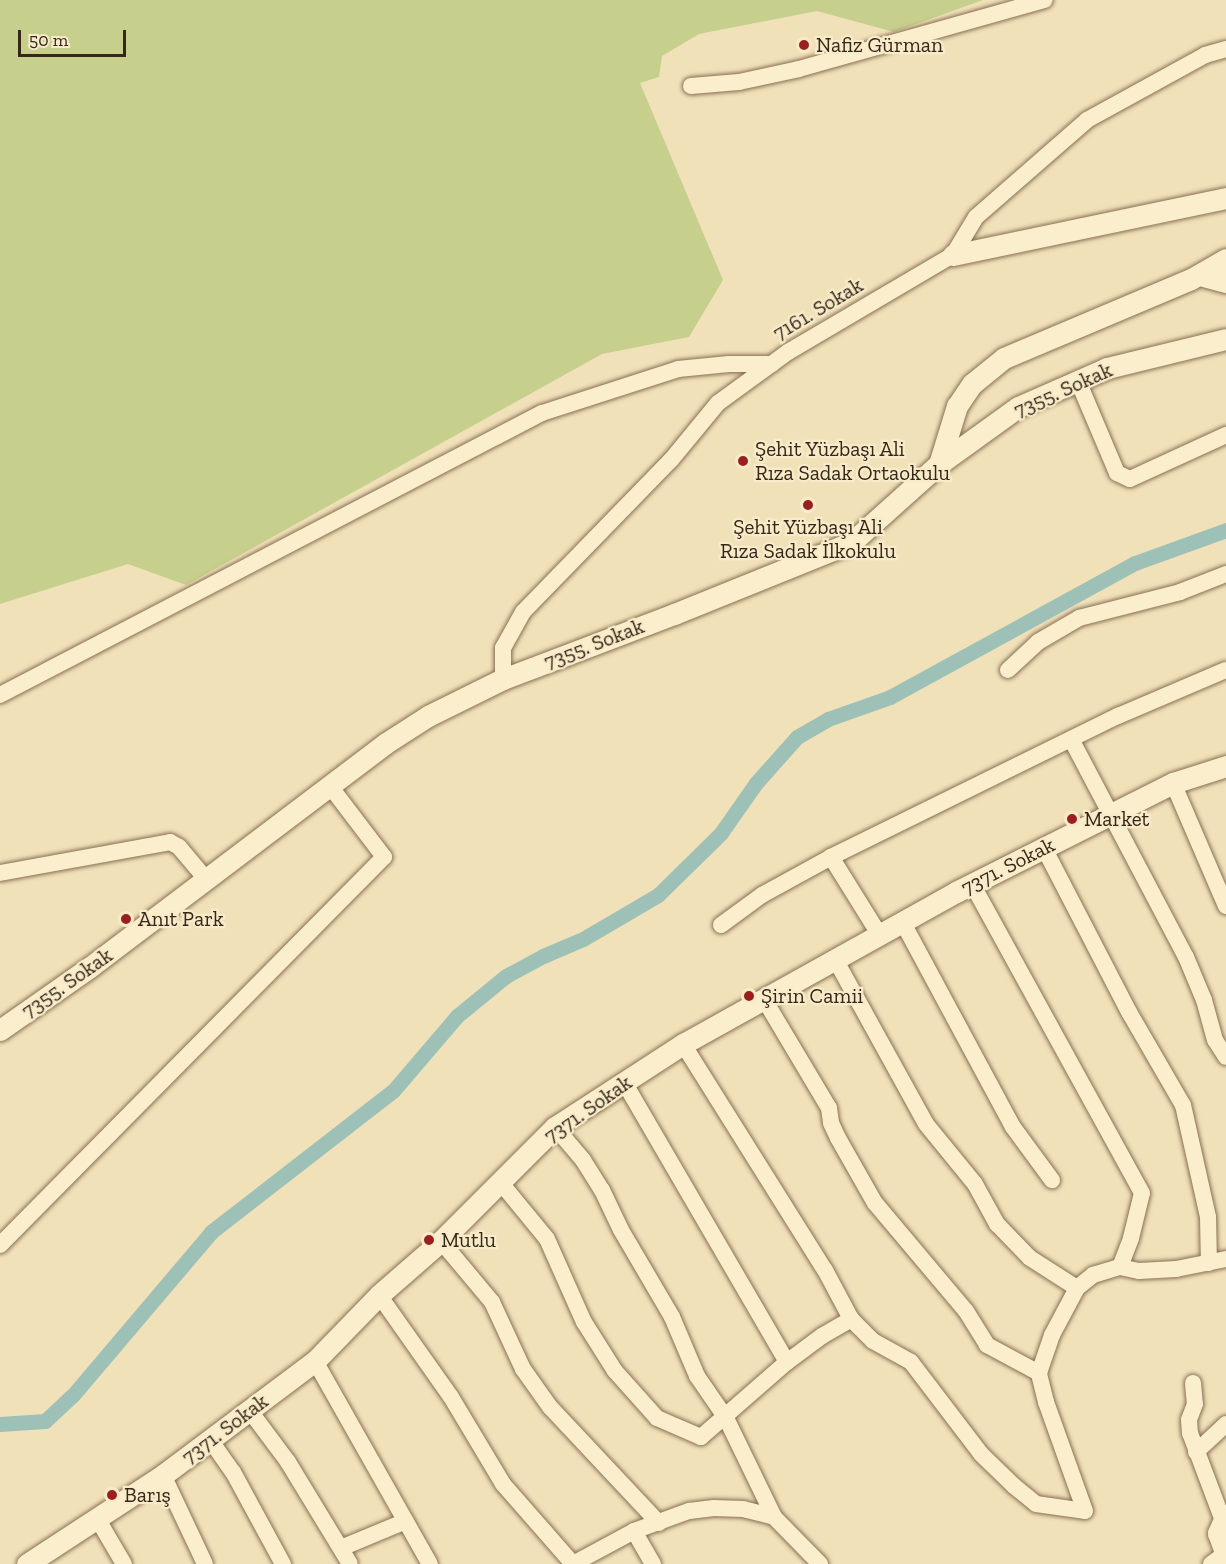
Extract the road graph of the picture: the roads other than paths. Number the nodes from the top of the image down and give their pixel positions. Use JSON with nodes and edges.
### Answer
{"nodes":[{"id":1,"x":1045,"y":0,"type":"edge"},
{"id":2,"x":1226,"y":49,"type":"edge"},
{"id":3,"x":691,"y":86,"type":"dead end"},
{"id":4,"x":1226,"y":198,"type":"edge"},
{"id":5,"x":953,"y":255,"type":"junction"},
{"id":6,"x":1226,"y":259,"type":"edge"},
{"id":7,"x":1200,"y":275,"type":"junction"},
{"id":8,"x":1226,"y":282,"type":"edge"},
{"id":9,"x":1226,"y":339,"type":"edge"},
{"id":10,"x":772,"y":364,"type":"junction"},
{"id":11,"x":1078,"y":381,"type":"junction"},
{"id":12,"x":1226,"y":435,"type":"edge"},
{"id":13,"x":939,"y":464,"type":"junction"},
{"id":14,"x":1226,"y":574,"type":"edge"},
{"id":15,"x":1008,"y":670,"type":"dead end"},
{"id":16,"x":1226,"y":670,"type":"edge"},
{"id":17,"x":503,"y":678,"type":"junction"},
{"id":18,"x":0,"y":695,"type":"edge"},
{"id":19,"x":1071,"y":739,"type":"junction"},
{"id":20,"x":1226,"y":766,"type":"edge"},
{"id":21,"x":1173,"y":783,"type":"junction"},
{"id":22,"x":330,"y":786,"type":"junction"},
{"id":23,"x":1112,"y":814,"type":"junction"},
{"id":24,"x":1044,"y":848,"type":"junction"},
{"id":25,"x":831,"y":857,"type":"junction"},
{"id":26,"x":0,"y":873,"type":"edge"},
{"id":27,"x":206,"y":879,"type":"junction"},
{"id":28,"x":972,"y":884,"type":"junction"},
{"id":29,"x":1226,"y":906,"type":"edge"},
{"id":30,"x":902,"y":921,"type":"junction"},
{"id":31,"x":721,"y":925,"type":"dead end"},
{"id":32,"x":879,"y":934,"type":"junction"},
{"id":33,"x":835,"y":959,"type":"junction"},
{"id":34,"x":764,"y":999,"type":"junction"},
{"id":35,"x":0,"y":1030,"type":"edge"},
{"id":36,"x":683,"y":1044,"type":"junction"},
{"id":37,"x":1226,"y":1057,"type":"edge"},
{"id":38,"x":624,"y":1082,"type":"junction"},
{"id":39,"x":555,"y":1126,"type":"junction"},
{"id":40,"x":1052,"y":1180,"type":"dead end"},
{"id":41,"x":501,"y":1183,"type":"junction"},
{"id":42,"x":441,"y":1241,"type":"junction"},
{"id":43,"x":0,"y":1245,"type":"edge"},
{"id":44,"x":1226,"y":1259,"type":"edge"},
{"id":45,"x":1209,"y":1263,"type":"junction"},
{"id":46,"x":1120,"y":1267,"type":"junction"},
{"id":47,"x":1077,"y":1288,"type":"junction"},
{"id":48,"x":379,"y":1295,"type":"junction"},
{"id":49,"x":850,"y":1319,"type":"junction"},
{"id":50,"x":315,"y":1362,"type":"junction"},
{"id":51,"x":787,"y":1362,"type":"junction"},
{"id":52,"x":1039,"y":1373,"type":"junction"},
{"id":53,"x":1193,"y":1383,"type":"dead end"},
{"id":54,"x":250,"y":1411,"type":"junction"},
{"id":55,"x":726,"y":1418,"type":"junction"},
{"id":56,"x":1226,"y":1424,"type":"edge"},
{"id":57,"x":211,"y":1441,"type":"junction"},
{"id":58,"x":1196,"y":1452,"type":"junction"},
{"id":59,"x":164,"y":1474,"type":"junction"},
{"id":60,"x":1224,"y":1516,"type":"edge"},
{"id":61,"x":774,"y":1517,"type":"junction"},
{"id":62,"x":97,"y":1518,"type":"junction"},
{"id":63,"x":406,"y":1521,"type":"junction"},
{"id":64,"x":659,"y":1523,"type":"junction"},
{"id":65,"x":634,"y":1531,"type":"junction"},
{"id":66,"x":341,"y":1548,"type":"junction"},
{"id":67,"x":1226,"y":1554,"type":"edge"},
{"id":68,"x":32,"y":1563,"type":"edge"},
{"id":69,"x":124,"y":1564,"type":"edge"},
{"id":70,"x":205,"y":1564,"type":"edge"},
{"id":71,"x":283,"y":1564,"type":"edge"},
{"id":72,"x":350,"y":1564,"type":"edge"},
{"id":73,"x":430,"y":1564,"type":"edge"},
{"id":74,"x":573,"y":1564,"type":"edge"},
{"id":75,"x":653,"y":1564,"type":"edge"},
{"id":76,"x":820,"y":1564,"type":"edge"},
{"id":77,"x":1211,"y":1564,"type":"edge"}],
"edges":[{"from":1,"to":3,"type":"street"},
{"from":2,"to":5,"type":"street","name":"7161. Sokak"},
{"from":4,"to":5,"type":"street"},
{"from":5,"to":10,"type":"street","name":"7161. Sokak"},
{"from":6,"to":7,"type":"street"},
{"from":7,"to":8,"type":"street"},
{"from":7,"to":13,"type":"street"},
{"from":9,"to":11,"type":"street","name":"7355. Sokak"},
{"from":10,"to":17,"type":"street","name":"7161. Sokak"},
{"from":10,"to":18,"type":"street"},
{"from":11,"to":12,"type":"street"},
{"from":11,"to":13,"type":"street","name":"7355. Sokak"},
{"from":13,"to":17,"type":"street","name":"7355. Sokak"},
{"from":14,"to":15,"type":"street"},
{"from":16,"to":19,"type":"street"},
{"from":17,"to":22,"type":"street","name":"7355. Sokak"},
{"from":19,"to":23,"type":"street"},
{"from":19,"to":25,"type":"street"},
{"from":20,"to":21,"type":"street","name":"7371. Sokak"},
{"from":21,"to":23,"type":"street","name":"7371. Sokak"},
{"from":21,"to":29,"type":"street"},
{"from":22,"to":27,"type":"street","name":"7355. Sokak"},
{"from":22,"to":43,"type":"street"},
{"from":23,"to":24,"type":"street","name":"7371. Sokak"},
{"from":23,"to":37,"type":"street"},
{"from":24,"to":28,"type":"street","name":"7371. Sokak"},
{"from":24,"to":45,"type":"street"},
{"from":25,"to":31,"type":"street"},
{"from":25,"to":32,"type":"street"},
{"from":26,"to":27,"type":"street"},
{"from":27,"to":35,"type":"street","name":"7355. Sokak"},
{"from":28,"to":30,"type":"street","name":"7371. Sokak"},
{"from":28,"to":46,"type":"street"},
{"from":30,"to":32,"type":"street","name":"7371. Sokak"},
{"from":30,"to":40,"type":"street"},
{"from":32,"to":33,"type":"street","name":"7371. Sokak"},
{"from":33,"to":34,"type":"street","name":"7371. Sokak"},
{"from":33,"to":47,"type":"street"},
{"from":34,"to":36,"type":"street","name":"7371. Sokak"},
{"from":34,"to":52,"type":"street"},
{"from":36,"to":38,"type":"street","name":"7371. Sokak"},
{"from":36,"to":49,"type":"street"},
{"from":38,"to":39,"type":"street","name":"7371. Sokak"},
{"from":38,"to":51,"type":"street"},
{"from":39,"to":41,"type":"street","name":"7371. Sokak"},
{"from":39,"to":55,"type":"street"},
{"from":41,"to":42,"type":"street","name":"7371. Sokak"},
{"from":41,"to":55,"type":"street"},
{"from":42,"to":48,"type":"street","name":"7371. Sokak"},
{"from":42,"to":64,"type":"street"},
{"from":44,"to":45,"type":"street"},
{"from":45,"to":46,"type":"street"},
{"from":46,"to":47,"type":"street"},
{"from":47,"to":52,"type":"street"},
{"from":48,"to":50,"type":"street","name":"7371. Sokak"},
{"from":48,"to":74,"type":"street"},
{"from":49,"to":51,"type":"street"},
{"from":49,"to":52,"type":"street"},
{"from":50,"to":54,"type":"street","name":"7371. Sokak"},
{"from":50,"to":63,"type":"street"},
{"from":51,"to":55,"type":"street"},
{"from":53,"to":58,"type":"street"},
{"from":54,"to":57,"type":"street","name":"7371. Sokak"},
{"from":54,"to":66,"type":"street"},
{"from":55,"to":61,"type":"street"},
{"from":56,"to":58,"type":"street"},
{"from":57,"to":59,"type":"street","name":"7371. Sokak"},
{"from":57,"to":71,"type":"street"},
{"from":58,"to":60,"type":"street"},
{"from":59,"to":62,"type":"street","name":"7371. Sokak"},
{"from":59,"to":70,"type":"street"},
{"from":60,"to":67,"type":"street"},
{"from":61,"to":64,"type":"street"},
{"from":61,"to":76,"type":"street"},
{"from":62,"to":68,"type":"street","name":"7371. Sokak"},
{"from":62,"to":69,"type":"street"},
{"from":63,"to":66,"type":"street"},
{"from":63,"to":73,"type":"street"},
{"from":64,"to":65,"type":"street"},
{"from":65,"to":74,"type":"street"},
{"from":65,"to":75,"type":"street"},
{"from":66,"to":72,"type":"street"},
{"from":67,"to":77,"type":"street"}]}
